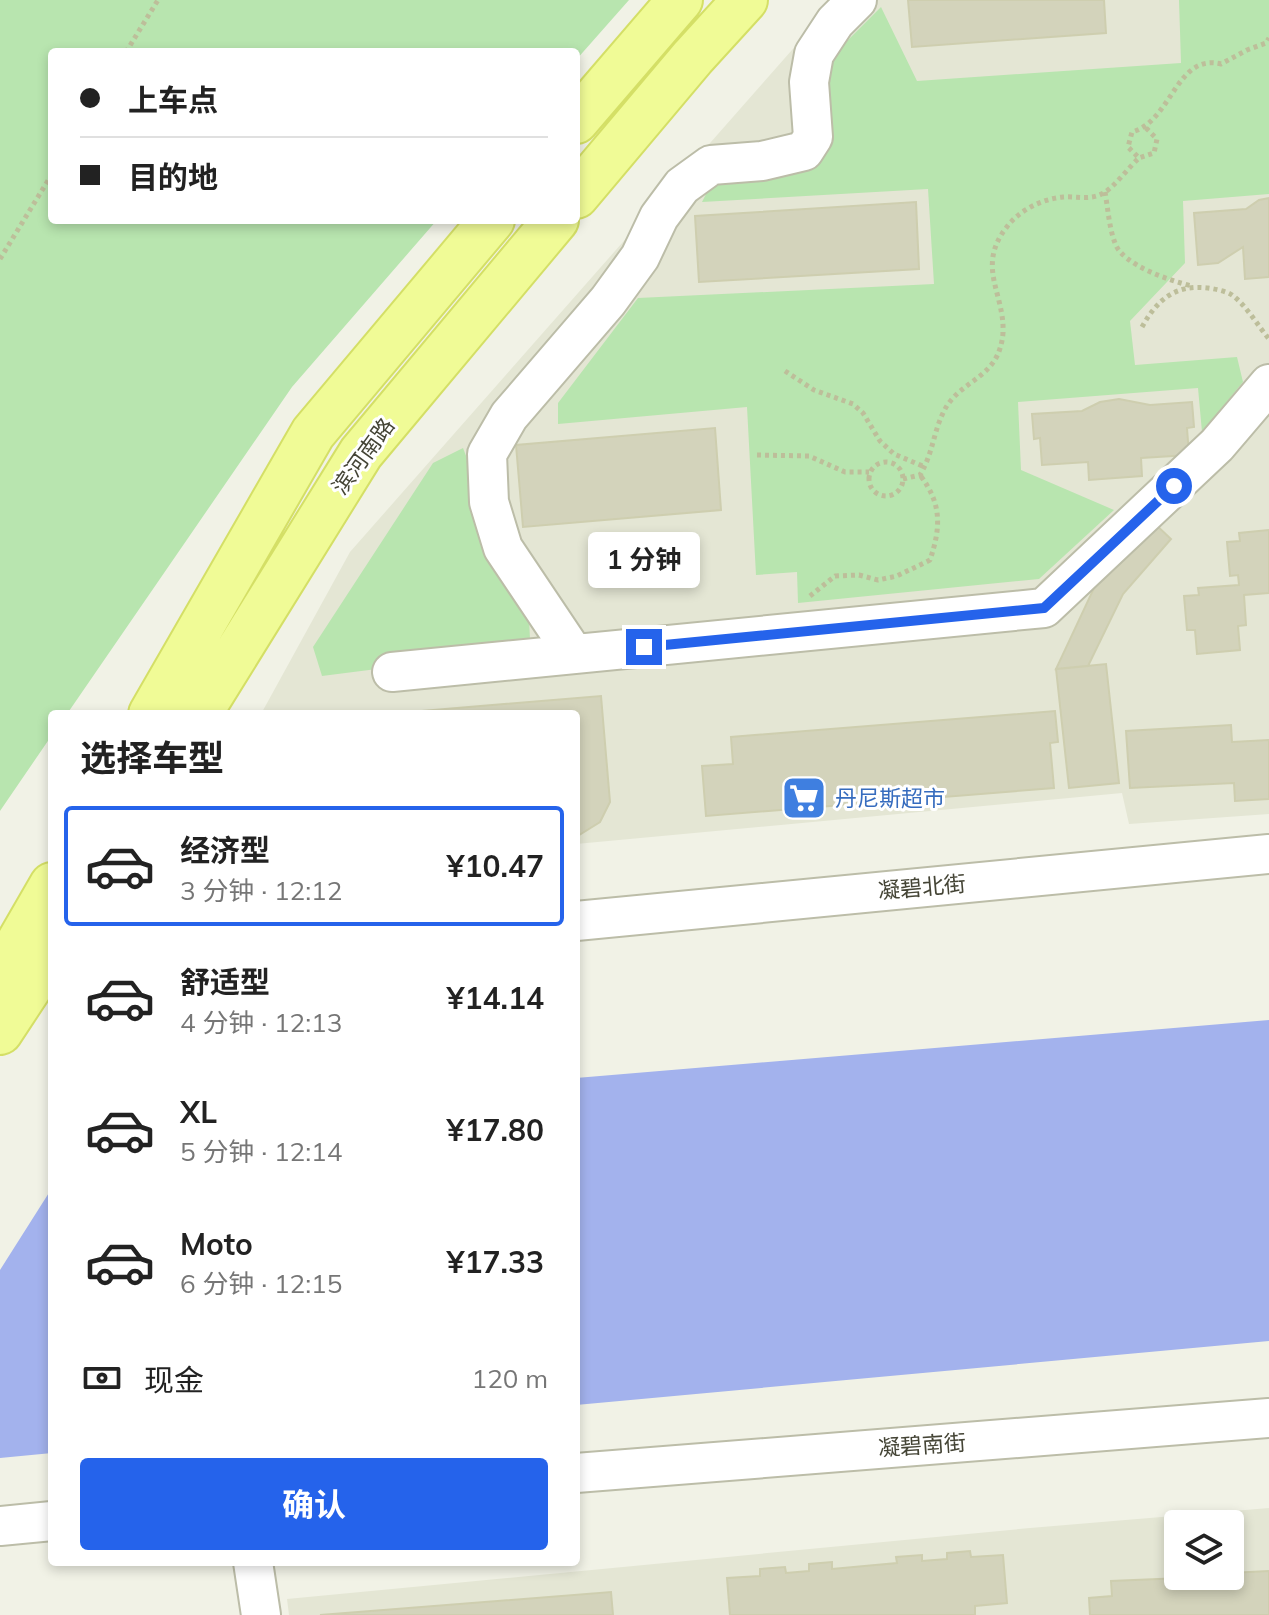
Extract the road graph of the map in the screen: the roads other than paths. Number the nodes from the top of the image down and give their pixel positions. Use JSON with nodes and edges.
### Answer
{"nodes":[{"id":1,"x":680,"y":0,"type":"edge"},
{"id":2,"x":745,"y":0,"type":"edge"},
{"id":3,"x":857,"y":0,"type":"edge"},
{"id":4,"x":580,"y":116,"type":"edge"},
{"id":5,"x":580,"y":191,"type":"edge"},
{"id":6,"x":489,"y":224,"type":"edge"},
{"id":7,"x":553,"y":224,"type":"edge"},
{"id":8,"x":1269,"y":384,"type":"edge"},
{"id":9,"x":574,"y":654,"type":"junction"},
{"id":10,"x":392,"y":672,"type":"dead end"},
{"id":11,"x":153,"y":710,"type":"edge"},
{"id":12,"x":201,"y":710,"type":"edge"},
{"id":13,"x":1269,"y":854,"type":"edge"},
{"id":14,"x":48,"y":900,"type":"edge"},
{"id":15,"x":580,"y":921,"type":"edge"},
{"id":16,"x":28,"y":974,"type":"edge"},
{"id":17,"x":0,"y":1032,"type":"edge"},
{"id":18,"x":1269,"y":1418,"type":"edge"},
{"id":19,"x":580,"y":1473,"type":"edge"},
{"id":20,"x":48,"y":1521,"type":"edge"},
{"id":21,"x":0,"y":1526,"type":"edge"},
{"id":22,"x":254,"y":1566,"type":"edge"},
{"id":23,"x":261,"y":1615,"type":"edge"}],
"edges":[{"from":1,"to":4,"type":"main road"},
{"from":2,"to":5,"type":"main road"},
{"from":3,"to":9,"type":"street"},
{"from":6,"to":11,"type":"main road"},
{"from":7,"to":12,"type":"main road","name":"滨河南路"},
{"from":8,"to":9,"type":"street"},
{"from":9,"to":10,"type":"street"},
{"from":13,"to":15,"type":"street","name":"凝碧北街"},
{"from":14,"to":16,"type":"main road"},
{"from":16,"to":17,"type":"main road"},
{"from":18,"to":19,"type":"street","name":"凝碧南街"},
{"from":20,"to":21,"type":"street"},
{"from":22,"to":23,"type":"street"}]}
